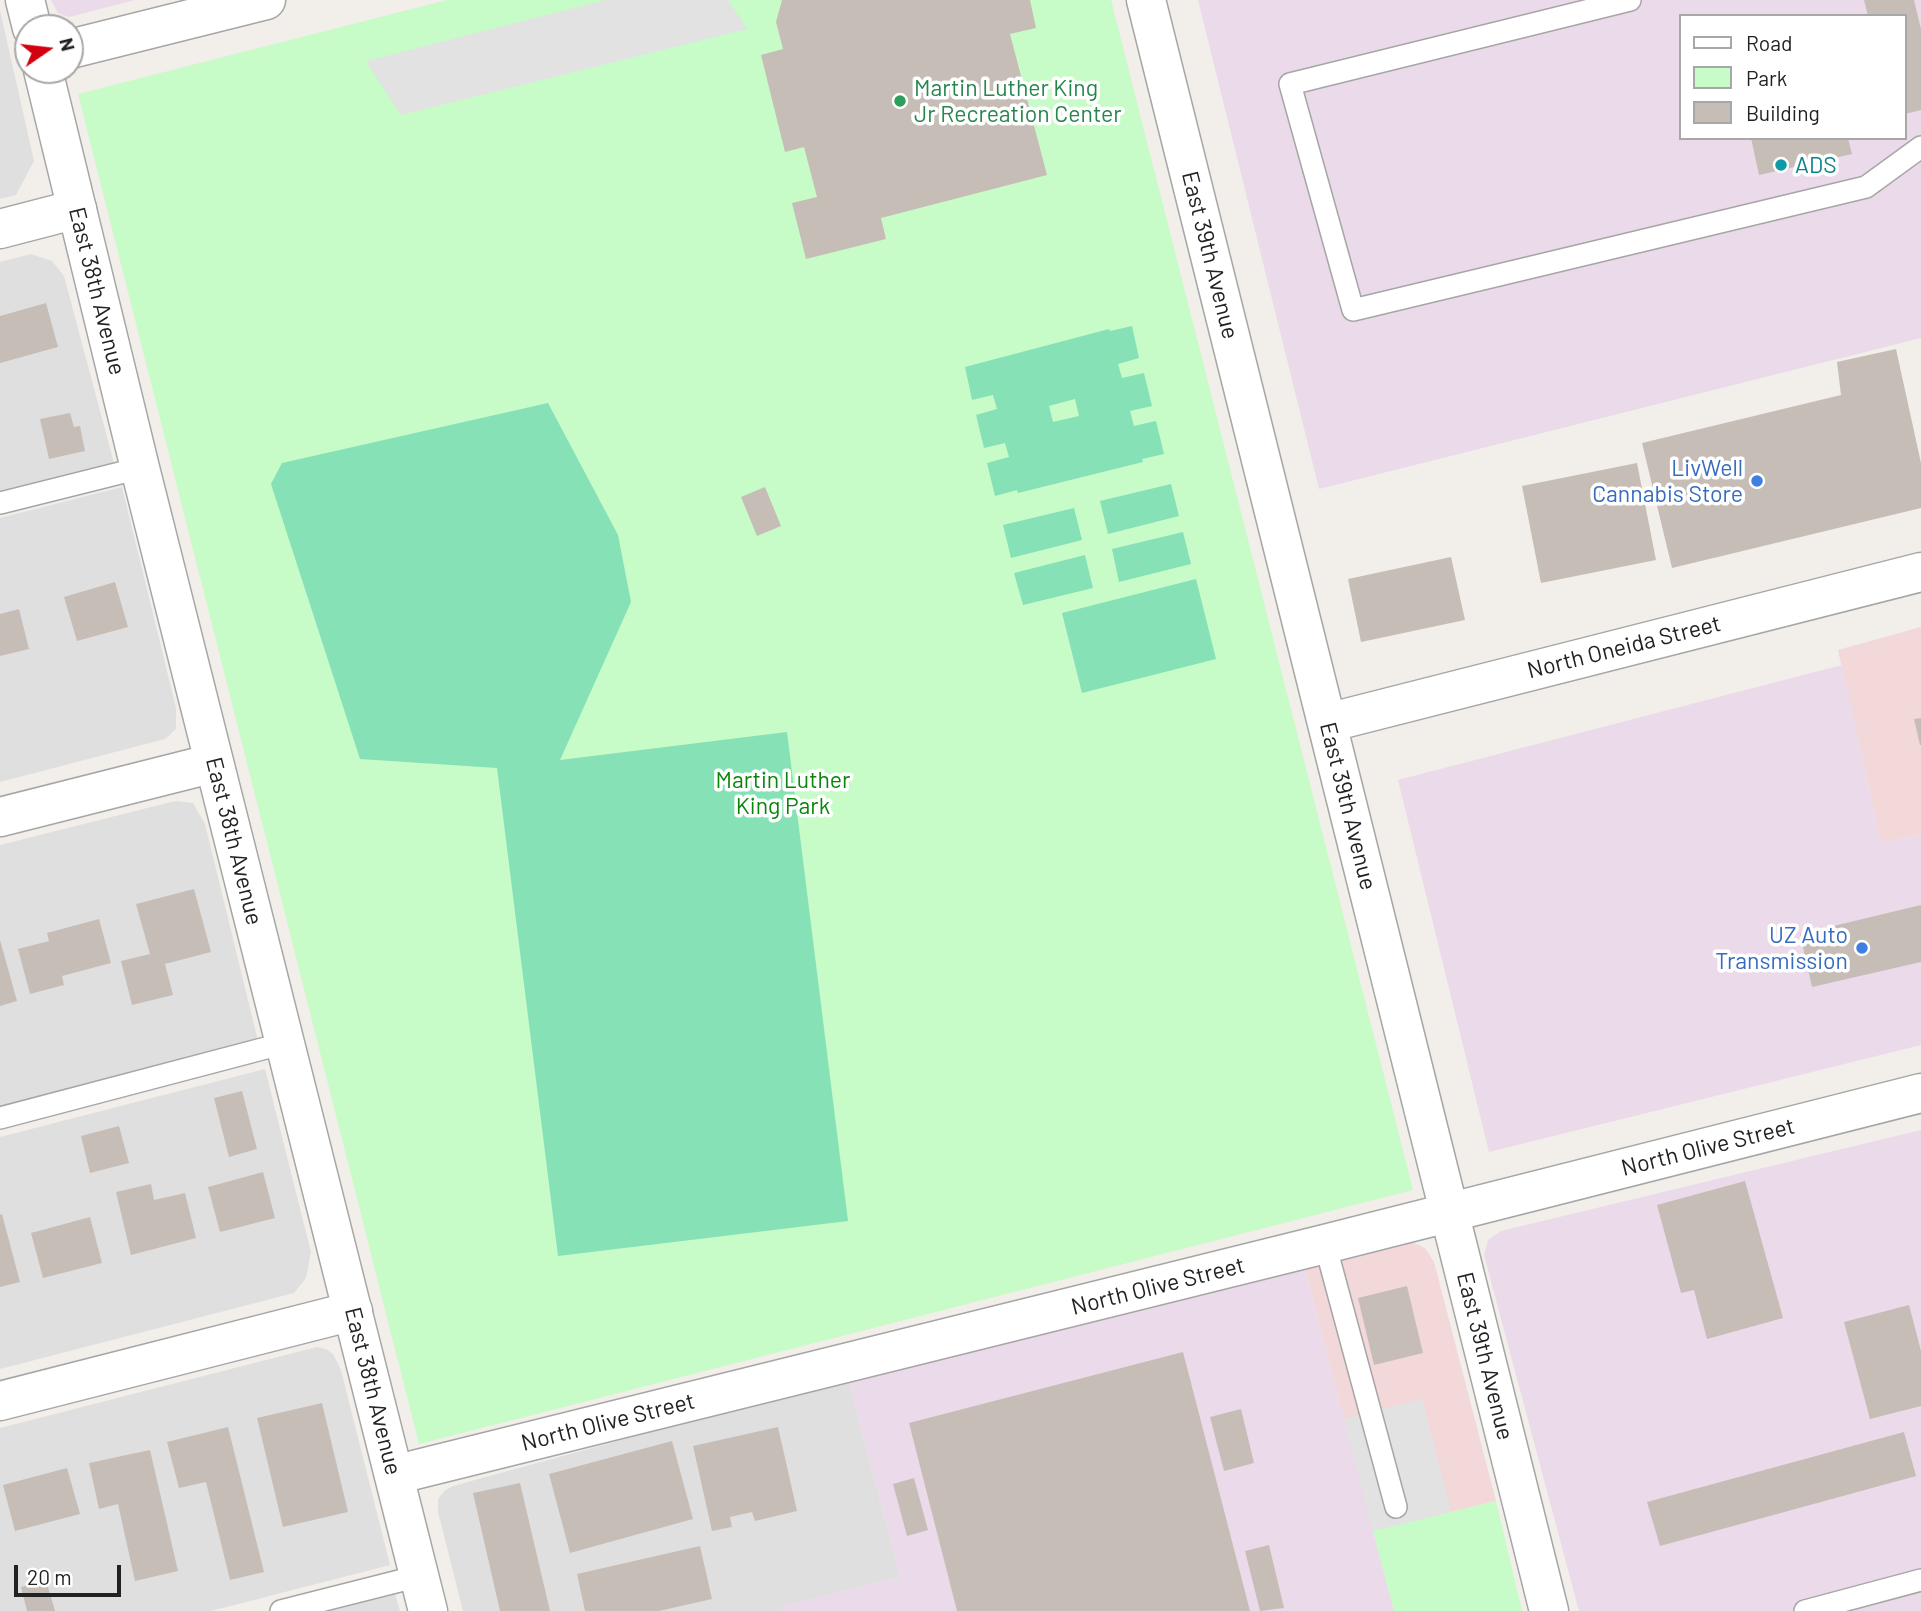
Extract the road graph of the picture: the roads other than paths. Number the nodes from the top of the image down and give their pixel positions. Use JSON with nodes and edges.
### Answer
{"nodes":[{"id":1,"x":266,"y":0,"type":"edge"},
{"id":2,"x":1146,"y":0,"type":"edge"},
{"id":3,"x":1630,"y":0,"type":"edge"},
{"id":4,"x":221,"y":5,"type":"edge"},
{"id":5,"x":84,"y":45,"type":"edge"},
{"id":6,"x":46,"y":84,"type":"edge"},
{"id":7,"x":1921,"y":147,"type":"edge"},
{"id":8,"x":77,"y":209,"type":"junction"},
{"id":9,"x":0,"y":229,"type":"edge"},
{"id":10,"x":140,"y":468,"type":"junction"},
{"id":11,"x":0,"y":503,"type":"edge"},
{"id":12,"x":1921,"y":572,"type":"edge"},
{"id":13,"x":1327,"y":723,"type":"junction"},
{"id":14,"x":214,"y":763,"type":"junction"},
{"id":15,"x":0,"y":817,"type":"edge"},
{"id":16,"x":285,"y":1043,"type":"junction"},
{"id":17,"x":1921,"y":1093,"type":"edge"},
{"id":18,"x":0,"y":1118,"type":"edge"},
{"id":19,"x":1449,"y":1212,"type":"junction"},
{"id":20,"x":1325,"y":1244,"type":"junction"},
{"id":21,"x":353,"y":1311,"type":"junction"},
{"id":22,"x":0,"y":1401,"type":"edge"},
{"id":23,"x":394,"y":1475,"type":"junction"},
{"id":24,"x":1396,"y":1507,"type":"dead end"},
{"id":25,"x":1921,"y":1580,"type":"edge"},
{"id":26,"x":424,"y":1593,"type":"edge"},
{"id":27,"x":281,"y":1611,"type":"edge"},
{"id":28,"x":1549,"y":1611,"type":"edge"},
{"id":29,"x":1805,"y":1611,"type":"edge"}],
"edges":[{"from":1,"to":4,"type":"street"},
{"from":2,"to":13,"type":"street","name":"East 39th Avenue"},
{"from":3,"to":7,"type":"lane"},
{"from":4,"to":5,"type":"street"},
{"from":6,"to":8,"type":"street","name":"East 38th Avenue"},
{"from":8,"to":9,"type":"street"},
{"from":8,"to":10,"type":"street","name":"East 38th Avenue"},
{"from":10,"to":11,"type":"lane"},
{"from":10,"to":14,"type":"street","name":"East 38th Avenue"},
{"from":12,"to":13,"type":"street","name":"North Oneida Street"},
{"from":13,"to":19,"type":"street","name":"East 39th Avenue"},
{"from":14,"to":15,"type":"street"},
{"from":14,"to":16,"type":"street","name":"East 38th Avenue"},
{"from":16,"to":18,"type":"lane"},
{"from":16,"to":21,"type":"street","name":"East 38th Avenue"},
{"from":17,"to":19,"type":"street","name":"North Olive Street"},
{"from":19,"to":20,"type":"street","name":"North Olive Street"},
{"from":19,"to":28,"type":"street","name":"East 39th Avenue"},
{"from":20,"to":23,"type":"street","name":"North Olive Street"},
{"from":20,"to":24,"type":"lane"},
{"from":21,"to":22,"type":"street"},
{"from":21,"to":23,"type":"street","name":"East 38th Avenue"},
{"from":23,"to":26,"type":"street","name":"East 38th Avenue"},
{"from":25,"to":29,"type":"lane"},
{"from":26,"to":27,"type":"lane"}]}
